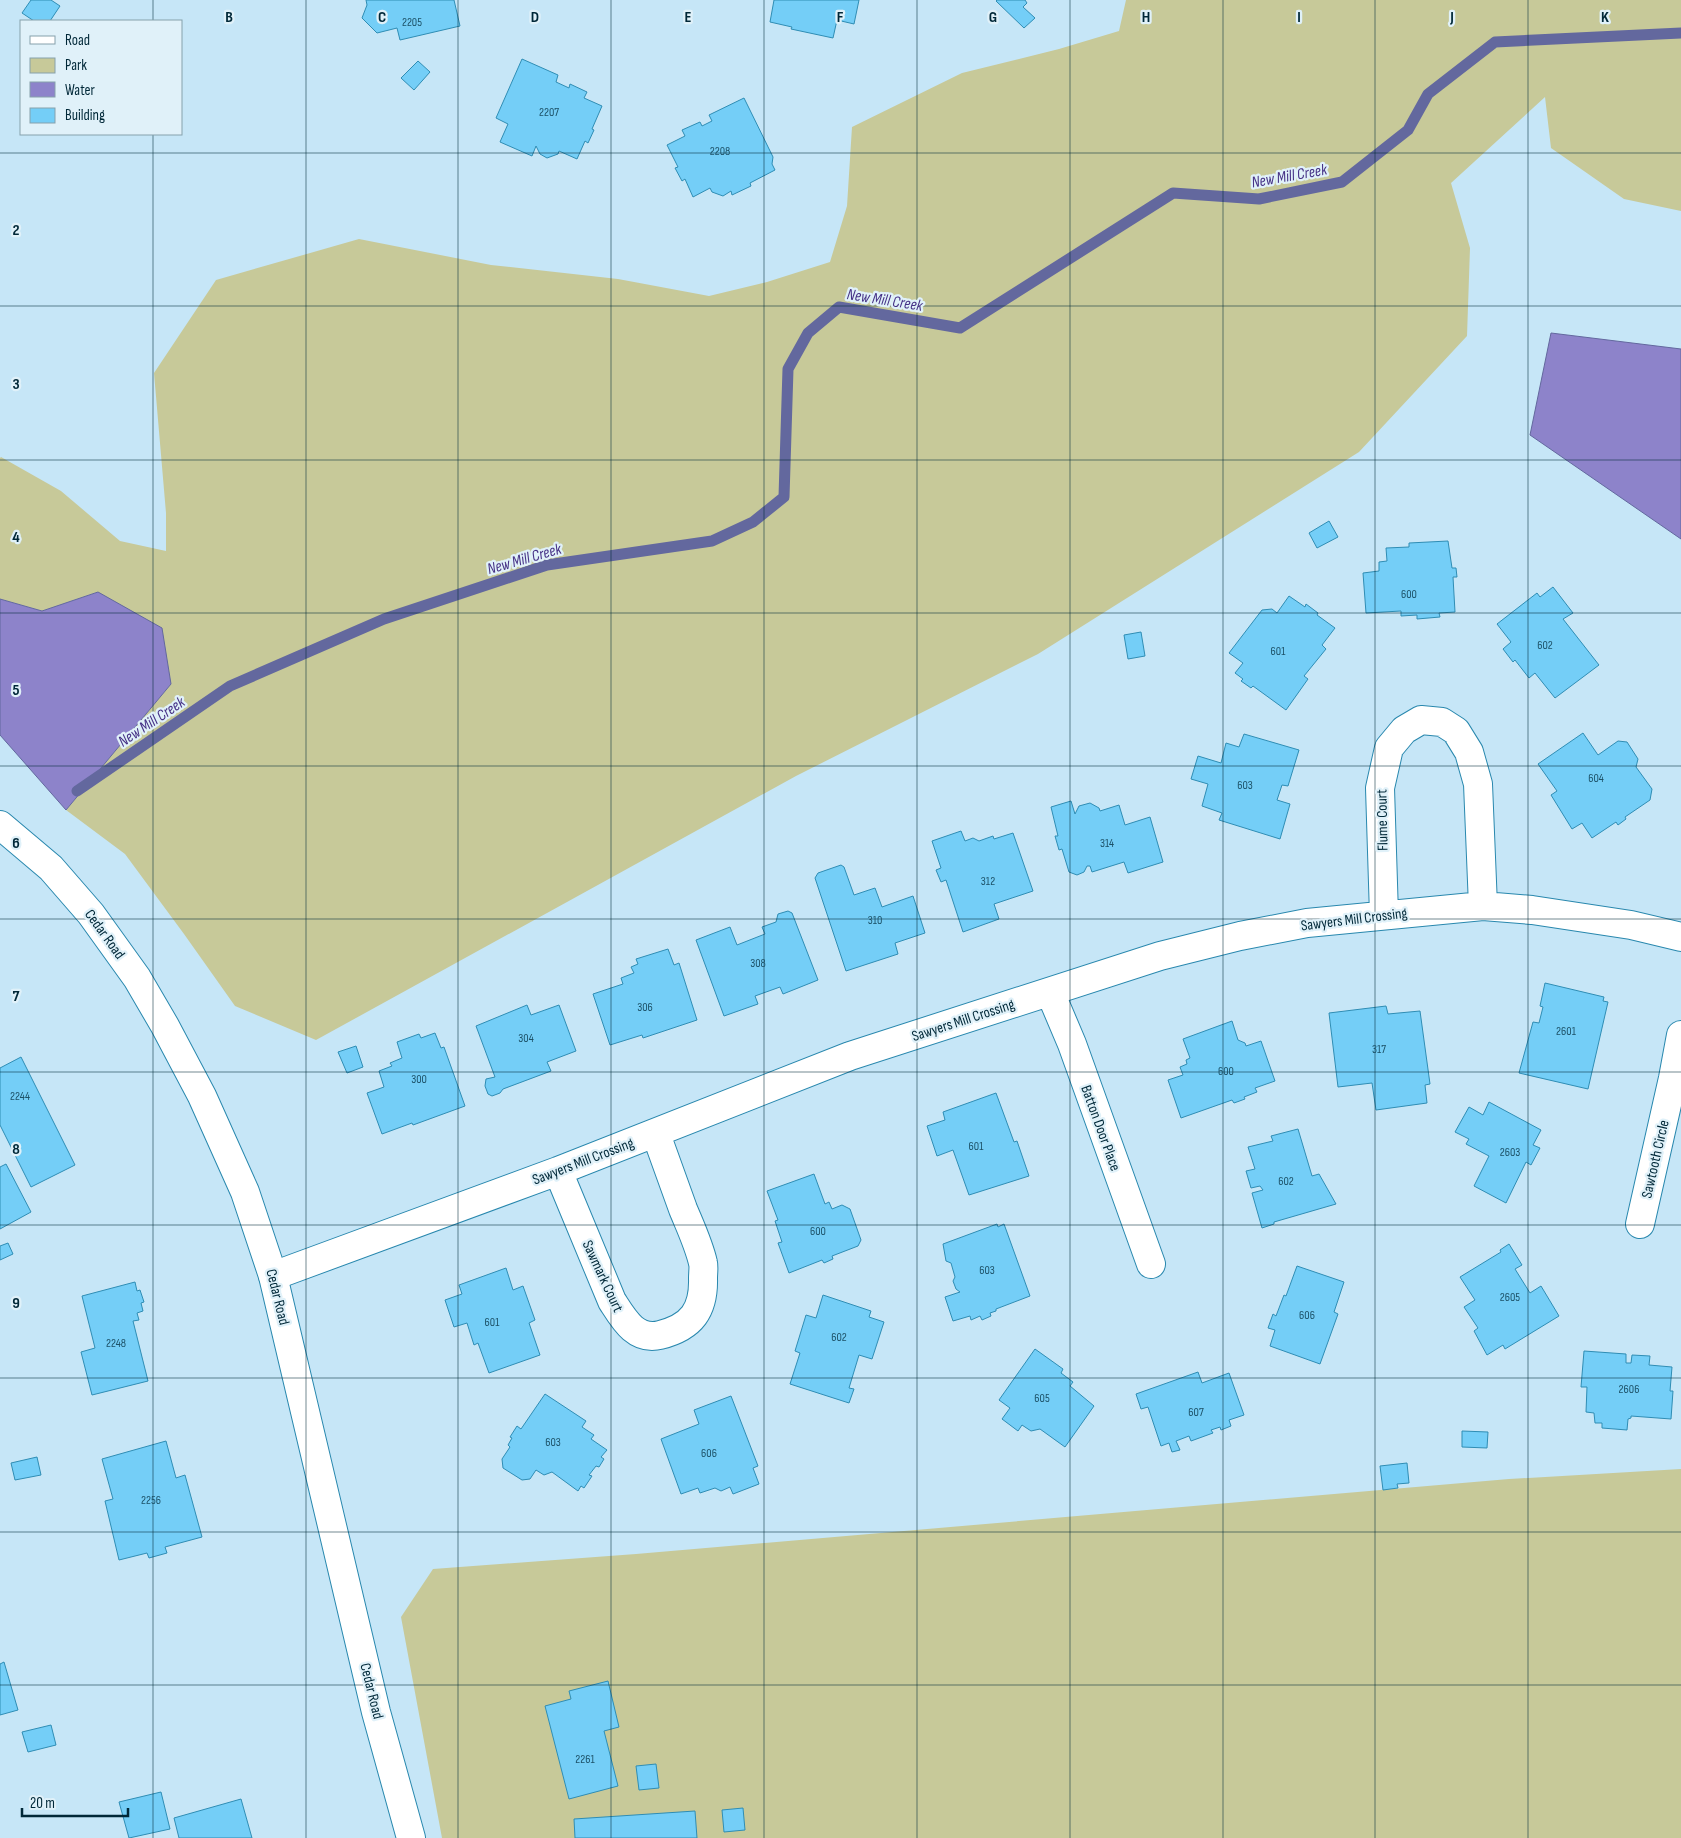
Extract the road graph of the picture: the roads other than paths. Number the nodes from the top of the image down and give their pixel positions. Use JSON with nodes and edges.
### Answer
{"nodes":[{"id":1,"x":0,"y":825,"type":"edge"},
{"id":2,"x":1483,"y":906,"type":"junction"},
{"id":3,"x":1384,"y":915,"type":"junction"},
{"id":4,"x":1681,"y":937,"type":"edge"},
{"id":5,"x":1050,"y":992,"type":"junction"},
{"id":6,"x":1681,"y":1035,"type":"edge"},
{"id":7,"x":656,"y":1134,"type":"junction"},
{"id":8,"x":558,"y":1171,"type":"junction"},
{"id":9,"x":1640,"y":1224,"type":"dead end"},
{"id":10,"x":1151,"y":1264,"type":"dead end"},
{"id":11,"x":273,"y":1276,"type":"junction"},
{"id":12,"x":411,"y":1838,"type":"edge"}],
"edges":[{"from":1,"to":11,"type":"street","name":"Cedar Road"},
{"from":2,"to":3,"type":"street","name":"Sawyers Mill Crossing"},
{"from":2,"to":3,"type":"street","name":"Flume Court"},
{"from":2,"to":4,"type":"street","name":"Sawyers Mill Crossing"},
{"from":3,"to":5,"type":"street","name":"Sawyers Mill Crossing"},
{"from":5,"to":7,"type":"street","name":"Sawyers Mill Crossing"},
{"from":5,"to":10,"type":"street","name":"Batton Door Place"},
{"from":6,"to":9,"type":"street","name":"Sawtooth Circle"},
{"from":7,"to":8,"type":"street","name":"Sawyers Mill Crossing"},
{"from":7,"to":8,"type":"street","name":"Sawmark Court"},
{"from":8,"to":11,"type":"street","name":"Sawyers Mill Crossing"},
{"from":11,"to":12,"type":"street","name":"Cedar Road"}]}
